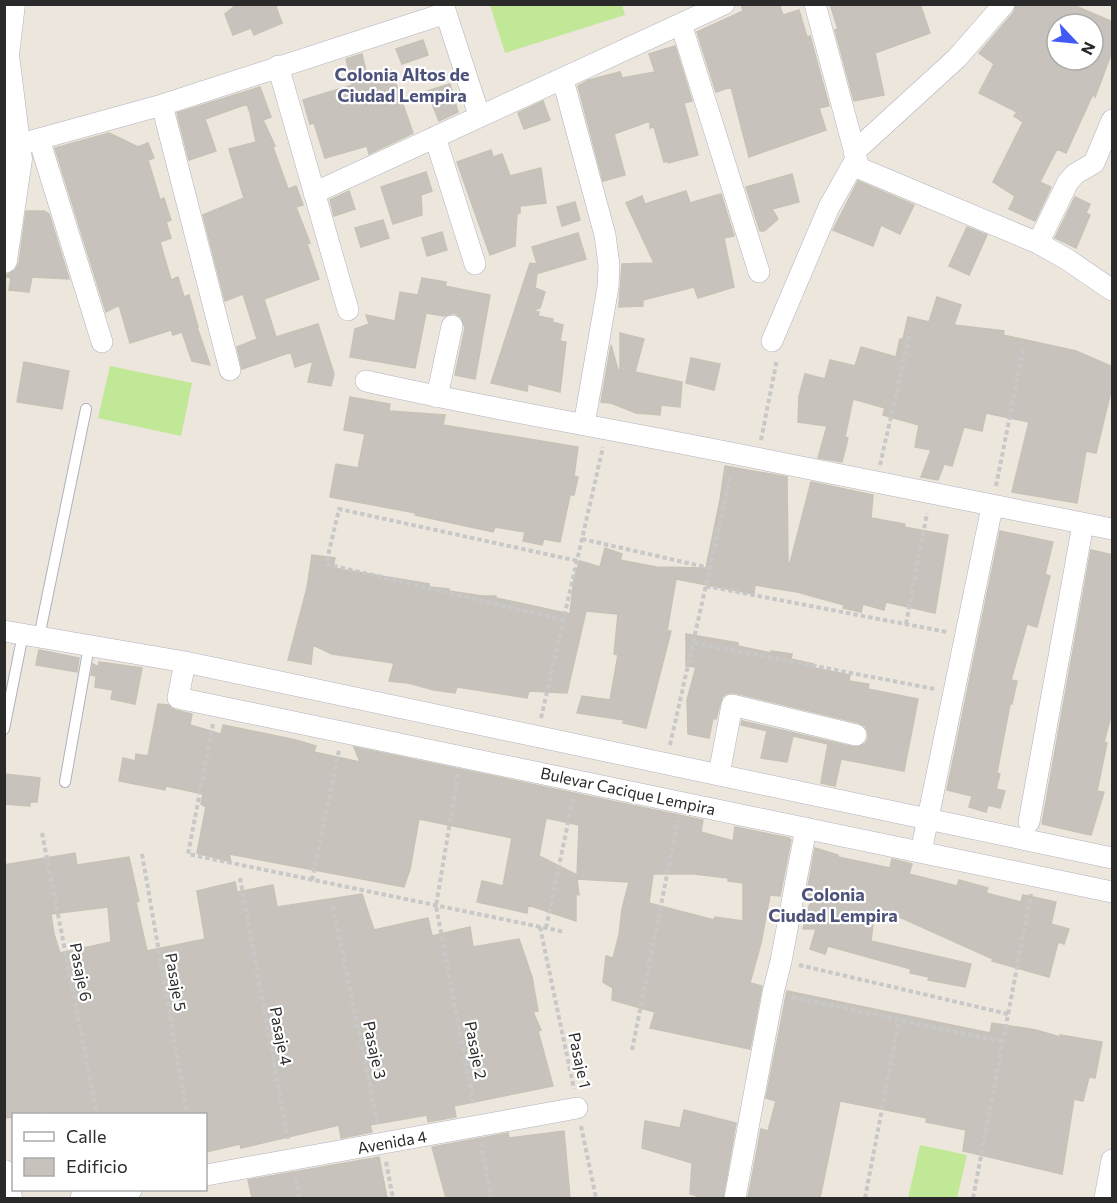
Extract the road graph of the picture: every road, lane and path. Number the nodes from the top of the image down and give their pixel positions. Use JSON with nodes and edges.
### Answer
{"nodes":[{"id":1,"x":12,"y":4,"type":"edge"},
{"id":2,"x":724,"y":4,"type":"edge"},
{"id":3,"x":815,"y":4,"type":"edge"},
{"id":4,"x":1004,"y":4,"type":"edge"},
{"id":5,"x":445,"y":9,"type":"edge"},
{"id":6,"x":681,"y":24,"type":"junction"},
{"id":7,"x":278,"y":66,"type":"junction"},
{"id":8,"x":563,"y":80,"type":"junction"},
{"id":9,"x":162,"y":105,"type":"junction"},
{"id":10,"x":479,"y":116,"type":"junction"},
{"id":11,"x":1113,"y":120,"type":"edge"},
{"id":12,"x":435,"y":137,"type":"junction"},
{"id":13,"x":28,"y":142,"type":"junction"},
{"id":14,"x":855,"y":155,"type":"junction"},
{"id":15,"x":314,"y":193,"type":"junction"},
{"id":16,"x":1038,"y":243,"type":"junction"},
{"id":17,"x":4,"y":260,"type":"edge"},
{"id":18,"x":475,"y":264,"type":"dead end"},
{"id":19,"x":759,"y":272,"type":"dead end"},
{"id":20,"x":1113,"y":290,"type":"edge"},
{"id":21,"x":348,"y":310,"type":"dead end"},
{"id":22,"x":452,"y":326,"type":"dead end"},
{"id":23,"x":910,"y":333,"type":"dead end"},
{"id":24,"x":102,"y":342,"type":"dead end"},
{"id":25,"x":1024,"y":345,"type":"dead end"},
{"id":26,"x":774,"y":349,"type":"joint"},
{"id":27,"x":230,"y":370,"type":"dead end"},
{"id":28,"x":366,"y":381,"type":"dead end"},
{"id":29,"x":437,"y":397,"type":"junction"},
{"id":30,"x":86,"y":409,"type":"dead end"},
{"id":31,"x":584,"y":425,"type":"junction"},
{"id":32,"x":607,"y":429,"type":"junction"},
{"id":33,"x":736,"y":454,"type":"junction"},
{"id":34,"x":758,"y":459,"type":"junction"},
{"id":35,"x":876,"y":483,"type":"junction"},
{"id":36,"x":931,"y":494,"type":"junction"},
{"id":37,"x":992,"y":507,"type":"junction"},
{"id":38,"x":1083,"y":524,"type":"junction"},
{"id":39,"x":1113,"y":529,"type":"edge"},
{"id":40,"x":582,"y":539,"type":"junction"},
{"id":41,"x":578,"y":561,"type":"junction"},
{"id":42,"x":710,"y":568,"type":"junction"},
{"id":43,"x":706,"y":586,"type":"junction"},
{"id":44,"x":564,"y":620,"type":"junction"},
{"id":45,"x":906,"y":624,"type":"junction"},
{"id":46,"x":22,"y":634,"type":"edge"},
{"id":47,"x":966,"y":636,"type":"junction"},
{"id":48,"x":694,"y":642,"type":"junction"},
{"id":49,"x":89,"y":645,"type":"junction"},
{"id":50,"x":185,"y":662,"type":"junction"},
{"id":51,"x":954,"y":692,"type":"junction"},
{"id":52,"x":216,"y":706,"type":"junction"},
{"id":53,"x":4,"y":729,"type":"edge"},
{"id":54,"x":342,"y":732,"type":"junction"},
{"id":55,"x":856,"y":735,"type":"dead end"},
{"id":56,"x":537,"y":736,"type":"junction"},
{"id":57,"x":461,"y":757,"type":"junction"},
{"id":58,"x":666,"y":763,"type":"junction"},
{"id":59,"x":719,"y":774,"type":"junction"},
{"id":60,"x":577,"y":781,"type":"junction"},
{"id":61,"x":65,"y":782,"type":"dead end"},
{"id":62,"x":684,"y":803,"type":"junction"},
{"id":63,"x":928,"y":819,"type":"junction"},
{"id":64,"x":1029,"y":822,"type":"dead end"},
{"id":65,"x":806,"y":828,"type":"junction"},
{"id":66,"x":42,"y":833,"type":"dead end"},
{"id":67,"x":921,"y":852,"type":"junction"},
{"id":68,"x":142,"y":854,"type":"dead end"},
{"id":69,"x":1113,"y":858,"type":"edge"},
{"id":70,"x":1034,"y":876,"type":"junction"},
{"id":71,"x":240,"y":878,"type":"dead end"},
{"id":72,"x":312,"y":880,"type":"junction"},
{"id":73,"x":1113,"y":892,"type":"edge"},
{"id":74,"x":333,"y":906,"type":"dead end"},
{"id":75,"x":436,"y":906,"type":"junction"},
{"id":76,"x":540,"y":927,"type":"junction"},
{"id":77,"x":546,"y":928,"type":"junction"},
{"id":78,"x":566,"y":932,"type":"dead end"},
{"id":79,"x":781,"y":961,"type":"junction"},
{"id":80,"x":773,"y":993,"type":"junction"},
{"id":81,"x":1008,"y":1014,"type":"junction"},
{"id":82,"x":898,"y":1020,"type":"junction"},
{"id":83,"x":1003,"y":1042,"type":"junction"},
{"id":84,"x":632,"y":1050,"type":"dead end"},
{"id":85,"x":577,"y":1108,"type":"junction"},
{"id":86,"x":97,"y":1113,"type":"edge"},
{"id":87,"x":187,"y":1113,"type":"edge"},
{"id":88,"x":478,"y":1126,"type":"junction"},
{"id":89,"x":382,"y":1143,"type":"junction"},
{"id":90,"x":292,"y":1160,"type":"junction"},
{"id":91,"x":1113,"y":1160,"type":"edge"},
{"id":92,"x":4,"y":1173,"type":"edge"},
{"id":93,"x":207,"y":1175,"type":"edge"},
{"id":94,"x":125,"y":1191,"type":"edge"},
{"id":95,"x":9,"y":1198,"type":"edge"},
{"id":96,"x":81,"y":1198,"type":"edge"},
{"id":97,"x":299,"y":1198,"type":"edge"},
{"id":98,"x":393,"y":1198,"type":"edge"},
{"id":99,"x":491,"y":1198,"type":"edge"},
{"id":100,"x":596,"y":1198,"type":"edge"},
{"id":101,"x":735,"y":1198,"type":"edge"},
{"id":102,"x":865,"y":1198,"type":"edge"},
{"id":103,"x":973,"y":1198,"type":"edge"},
{"id":104,"x":1105,"y":1198,"type":"edge"}],
"edges":[{"from":1,"to":13,"type":"street"},
{"from":2,"to":6,"type":"street"},
{"from":3,"to":14,"type":"street"},
{"from":4,"to":14,"type":"street"},
{"from":5,"to":7,"type":"street"},
{"from":5,"to":10,"type":"street"},
{"from":6,"to":8,"type":"street"},
{"from":6,"to":19,"type":"street"},
{"from":7,"to":9,"type":"street"},
{"from":7,"to":15,"type":"street"},
{"from":8,"to":10,"type":"street"},
{"from":8,"to":31,"type":"street"},
{"from":9,"to":13,"type":"street"},
{"from":9,"to":27,"type":"street"},
{"from":10,"to":12,"type":"street"},
{"from":11,"to":16,"type":"street"},
{"from":12,"to":15,"type":"street"},
{"from":12,"to":18,"type":"street"},
{"from":13,"to":17,"type":"street"},
{"from":13,"to":24,"type":"street"},
{"from":14,"to":16,"type":"street"},
{"from":14,"to":26,"type":"street"},
{"from":15,"to":21,"type":"street"},
{"from":16,"to":20,"type":"street"},
{"from":22,"to":29,"type":"street"},
{"from":23,"to":35,"type":"path"},
{"from":25,"to":37,"type":"path"},
{"from":26,"to":34,"type":"path"},
{"from":28,"to":29,"type":"street"},
{"from":29,"to":31,"type":"street"},
{"from":30,"to":46,"type":"lane"},
{"from":31,"to":32,"type":"street"},
{"from":32,"to":33,"type":"street"},
{"from":32,"to":40,"type":"path"},
{"from":33,"to":34,"type":"street"},
{"from":33,"to":42,"type":"path"},
{"from":34,"to":35,"type":"street"},
{"from":35,"to":36,"type":"street"},
{"from":36,"to":37,"type":"street"},
{"from":36,"to":45,"type":"path"},
{"from":37,"to":38,"type":"street"},
{"from":37,"to":47,"type":"street"},
{"from":38,"to":39,"type":"street"},
{"from":38,"to":64,"type":"street"},
{"from":40,"to":41,"type":"path"},
{"from":40,"to":42,"type":"path"},
{"from":41,"to":44,"type":"path"},
{"from":41,"to":44,"type":"path"},
{"from":42,"to":43,"type":"path"},
{"from":43,"to":45,"type":"path"},
{"from":43,"to":48,"type":"path"},
{"from":44,"to":56,"type":"path"},
{"from":45,"to":47,"type":"path"},
{"from":46,"to":49,"type":"street"},
{"from":46,"to":53,"type":"lane"},
{"from":47,"to":51,"type":"street"},
{"from":48,"to":51,"type":"path"},
{"from":48,"to":58,"type":"path"},
{"from":49,"to":50,"type":"street"},
{"from":49,"to":61,"type":"lane"},
{"from":50,"to":52,"type":"street","name":"Bulevar Cacique Lempira"},
{"from":50,"to":56,"type":"street"},
{"from":51,"to":63,"type":"street"},
{"from":52,"to":54,"type":"street","name":"Bulevar Cacique Lempira"},
{"from":52,"to":72,"type":"path"},
{"from":54,"to":57,"type":"street","name":"Bulevar Cacique Lempira"},
{"from":54,"to":72,"type":"path"},
{"from":55,"to":59,"type":"street"},
{"from":56,"to":58,"type":"street"},
{"from":57,"to":60,"type":"street","name":"Bulevar Cacique Lempira"},
{"from":57,"to":75,"type":"path"},
{"from":58,"to":59,"type":"street"},
{"from":59,"to":63,"type":"street"},
{"from":60,"to":62,"type":"street","name":"Bulevar Cacique Lempira"},
{"from":60,"to":77,"type":"path"},
{"from":62,"to":65,"type":"street","name":"Bulevar Cacique Lempira"},
{"from":62,"to":84,"type":"path"},
{"from":63,"to":67,"type":"street"},
{"from":63,"to":69,"type":"street"},
{"from":65,"to":67,"type":"street","name":"Bulevar Cacique Lempira"},
{"from":65,"to":79,"type":"street"},
{"from":66,"to":86,"type":"path","name":"Pasaje 6"},
{"from":67,"to":70,"type":"street","name":"Bulevar Cacique Lempira"},
{"from":68,"to":87,"type":"path","name":"Pasaje 5"},
{"from":70,"to":73,"type":"street","name":"Bulevar Cacique Lempira"},
{"from":70,"to":81,"type":"path"},
{"from":71,"to":90,"type":"path","name":"Pasaje 4"},
{"from":72,"to":75,"type":"path"},
{"from":74,"to":89,"type":"path","name":"Pasaje 3"},
{"from":75,"to":76,"type":"path"},
{"from":75,"to":88,"type":"path","name":"Pasaje 2"},
{"from":76,"to":77,"type":"path"},
{"from":76,"to":85,"type":"path","name":"Pasaje 1"},
{"from":77,"to":78,"type":"path"},
{"from":79,"to":80,"type":"street"},
{"from":79,"to":81,"type":"path"},
{"from":80,"to":82,"type":"path"},
{"from":80,"to":101,"type":"street"},
{"from":81,"to":83,"type":"path"},
{"from":82,"to":83,"type":"path"},
{"from":82,"to":102,"type":"path"},
{"from":83,"to":103,"type":"path"},
{"from":85,"to":88,"type":"street","name":"Avenida 4"},
{"from":85,"to":100,"type":"path","name":"Pasaje 1"},
{"from":88,"to":89,"type":"street","name":"Avenida 4"},
{"from":88,"to":99,"type":"path","name":"Pasaje 2"},
{"from":89,"to":90,"type":"street","name":"Avenida 4"},
{"from":89,"to":98,"type":"path","name":"Pasaje 3"},
{"from":90,"to":93,"type":"street","name":"Avenida 4"},
{"from":90,"to":97,"type":"path","name":"Pasaje 4"},
{"from":91,"to":104,"type":"street"},
{"from":92,"to":95,"type":"street"},
{"from":94,"to":96,"type":"street"}]}
